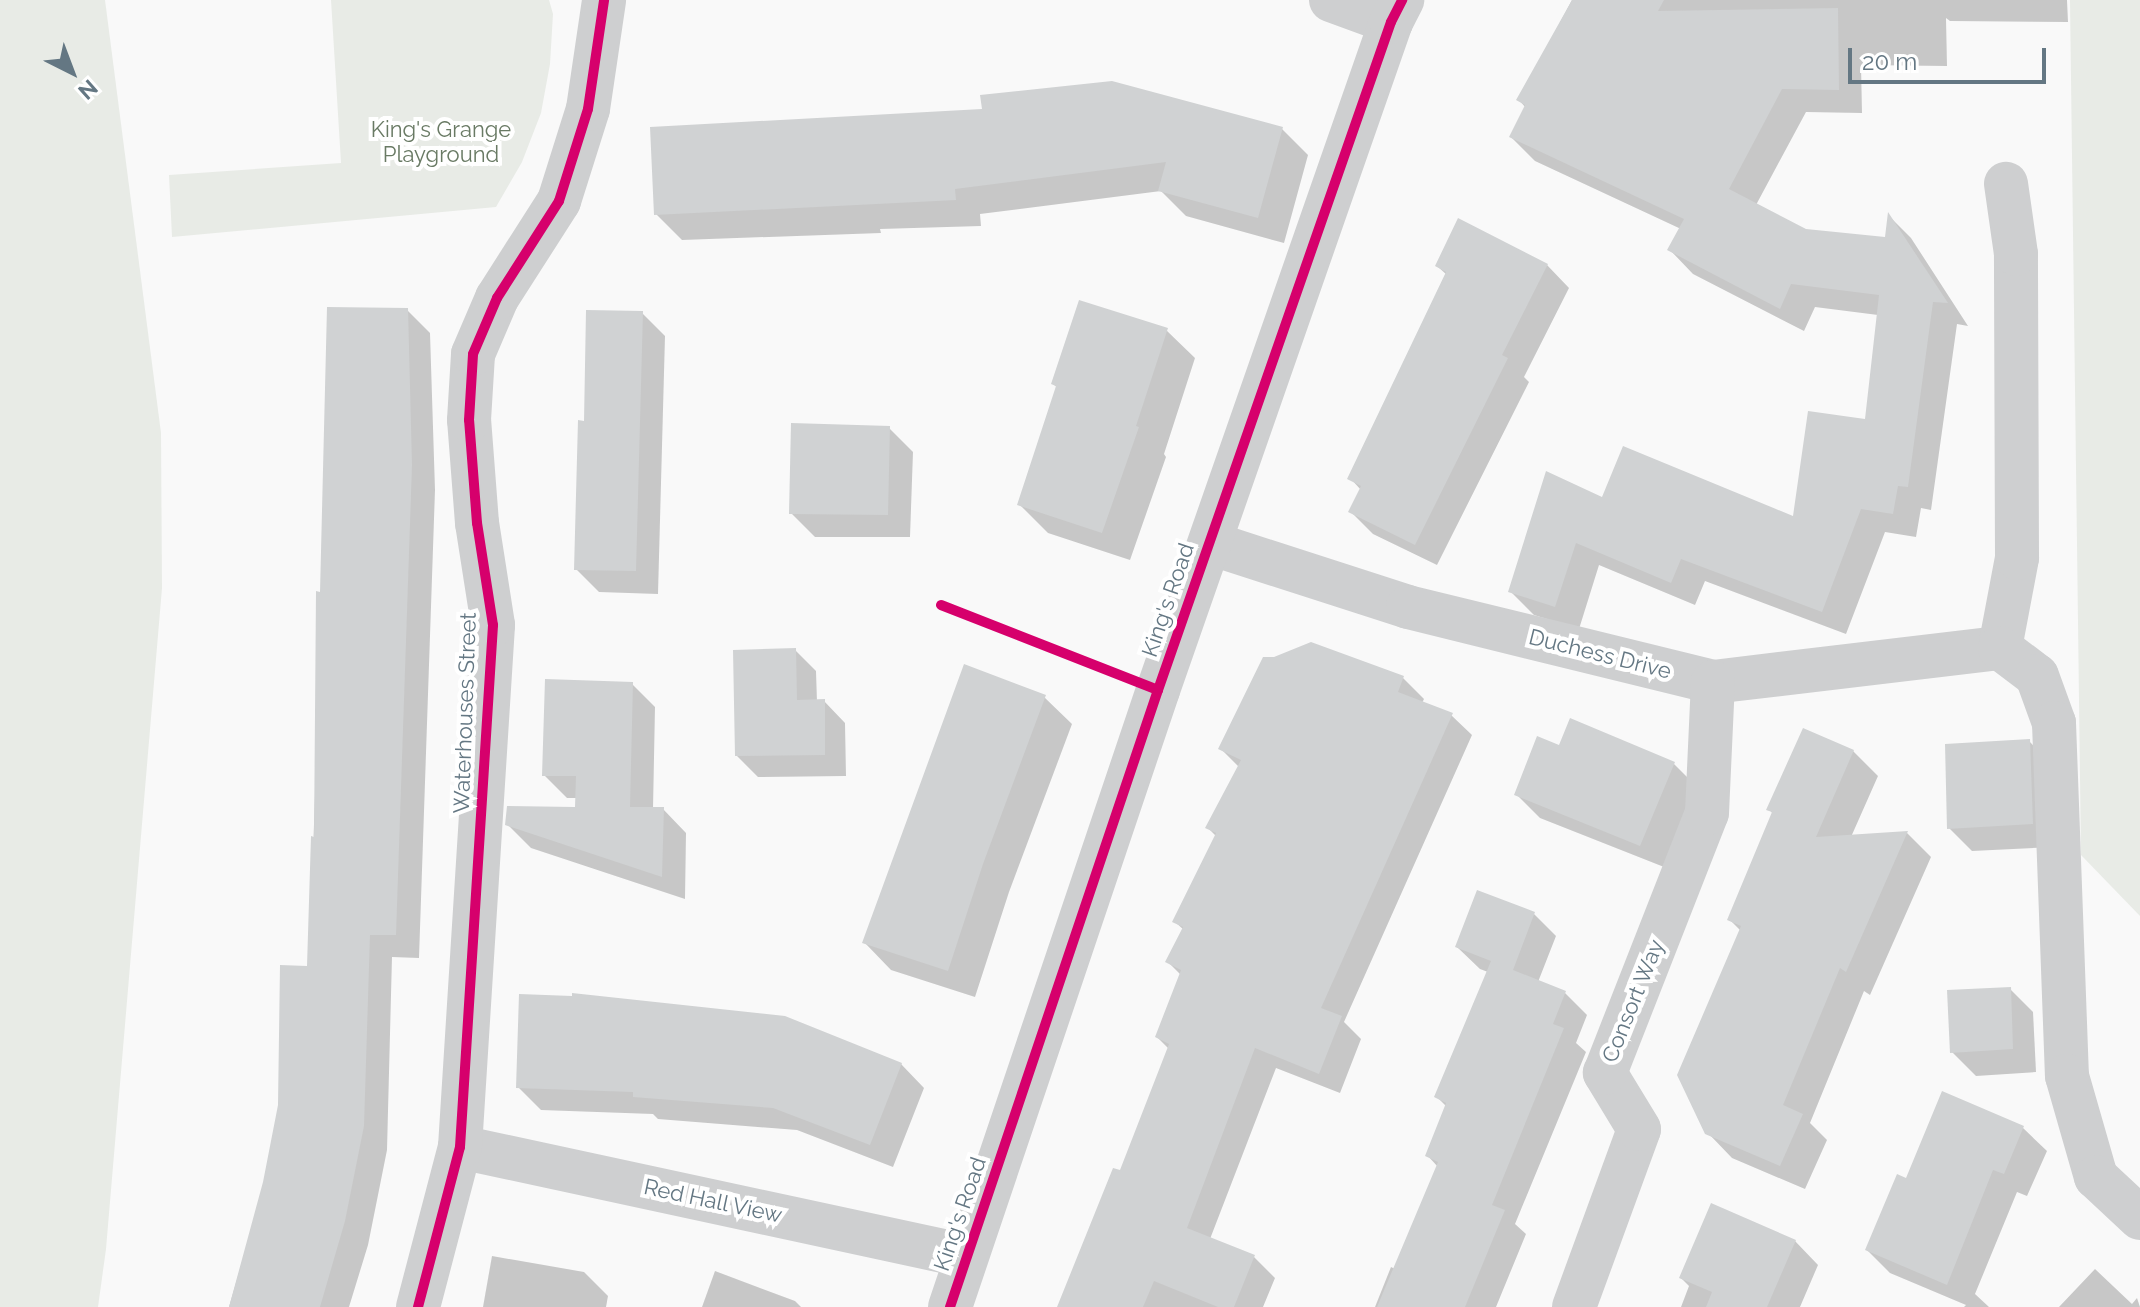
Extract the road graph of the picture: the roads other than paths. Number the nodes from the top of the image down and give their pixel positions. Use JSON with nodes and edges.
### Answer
{"nodes":[{"id":1,"x":1331,"y":0,"type":"edge"},
{"id":2,"x":617,"y":1,"type":"edge"},
{"id":3,"x":1396,"y":11,"type":"edge"},
{"id":4,"x":2006,"y":184,"type":"dead end"},
{"id":5,"x":1210,"y":543,"type":"junction"},
{"id":6,"x":2000,"y":648,"type":"junction"},
{"id":7,"x":1713,"y":682,"type":"junction"},
{"id":8,"x":460,"y":1147,"type":"junction"},
{"id":9,"x":2140,"y":1218,"type":"edge"},
{"id":10,"x":966,"y":1256,"type":"junction"},
{"id":11,"x":418,"y":1307,"type":"edge"},
{"id":12,"x":950,"y":1307,"type":"edge"},
{"id":13,"x":1574,"y":1307,"type":"edge"}],
"edges":[{"from":1,"to":3,"type":"street"},
{"from":2,"to":8,"type":"street","name":"Waterhouses Street"},
{"from":3,"to":5,"type":"street","name":"King's Road"},
{"from":4,"to":6,"type":"street"},
{"from":5,"to":7,"type":"street","name":"Duchess Drive"},
{"from":5,"to":10,"type":"street","name":"King's Road"},
{"from":6,"to":7,"type":"street","name":"Duchess Drive"},
{"from":6,"to":9,"type":"street"},
{"from":7,"to":13,"type":"street","name":"Consort Way"},
{"from":8,"to":10,"type":"street","name":"Red Hall View"},
{"from":8,"to":11,"type":"street","name":"Waterhouses Street"},
{"from":10,"to":12,"type":"street","name":"King's Road"}]}
